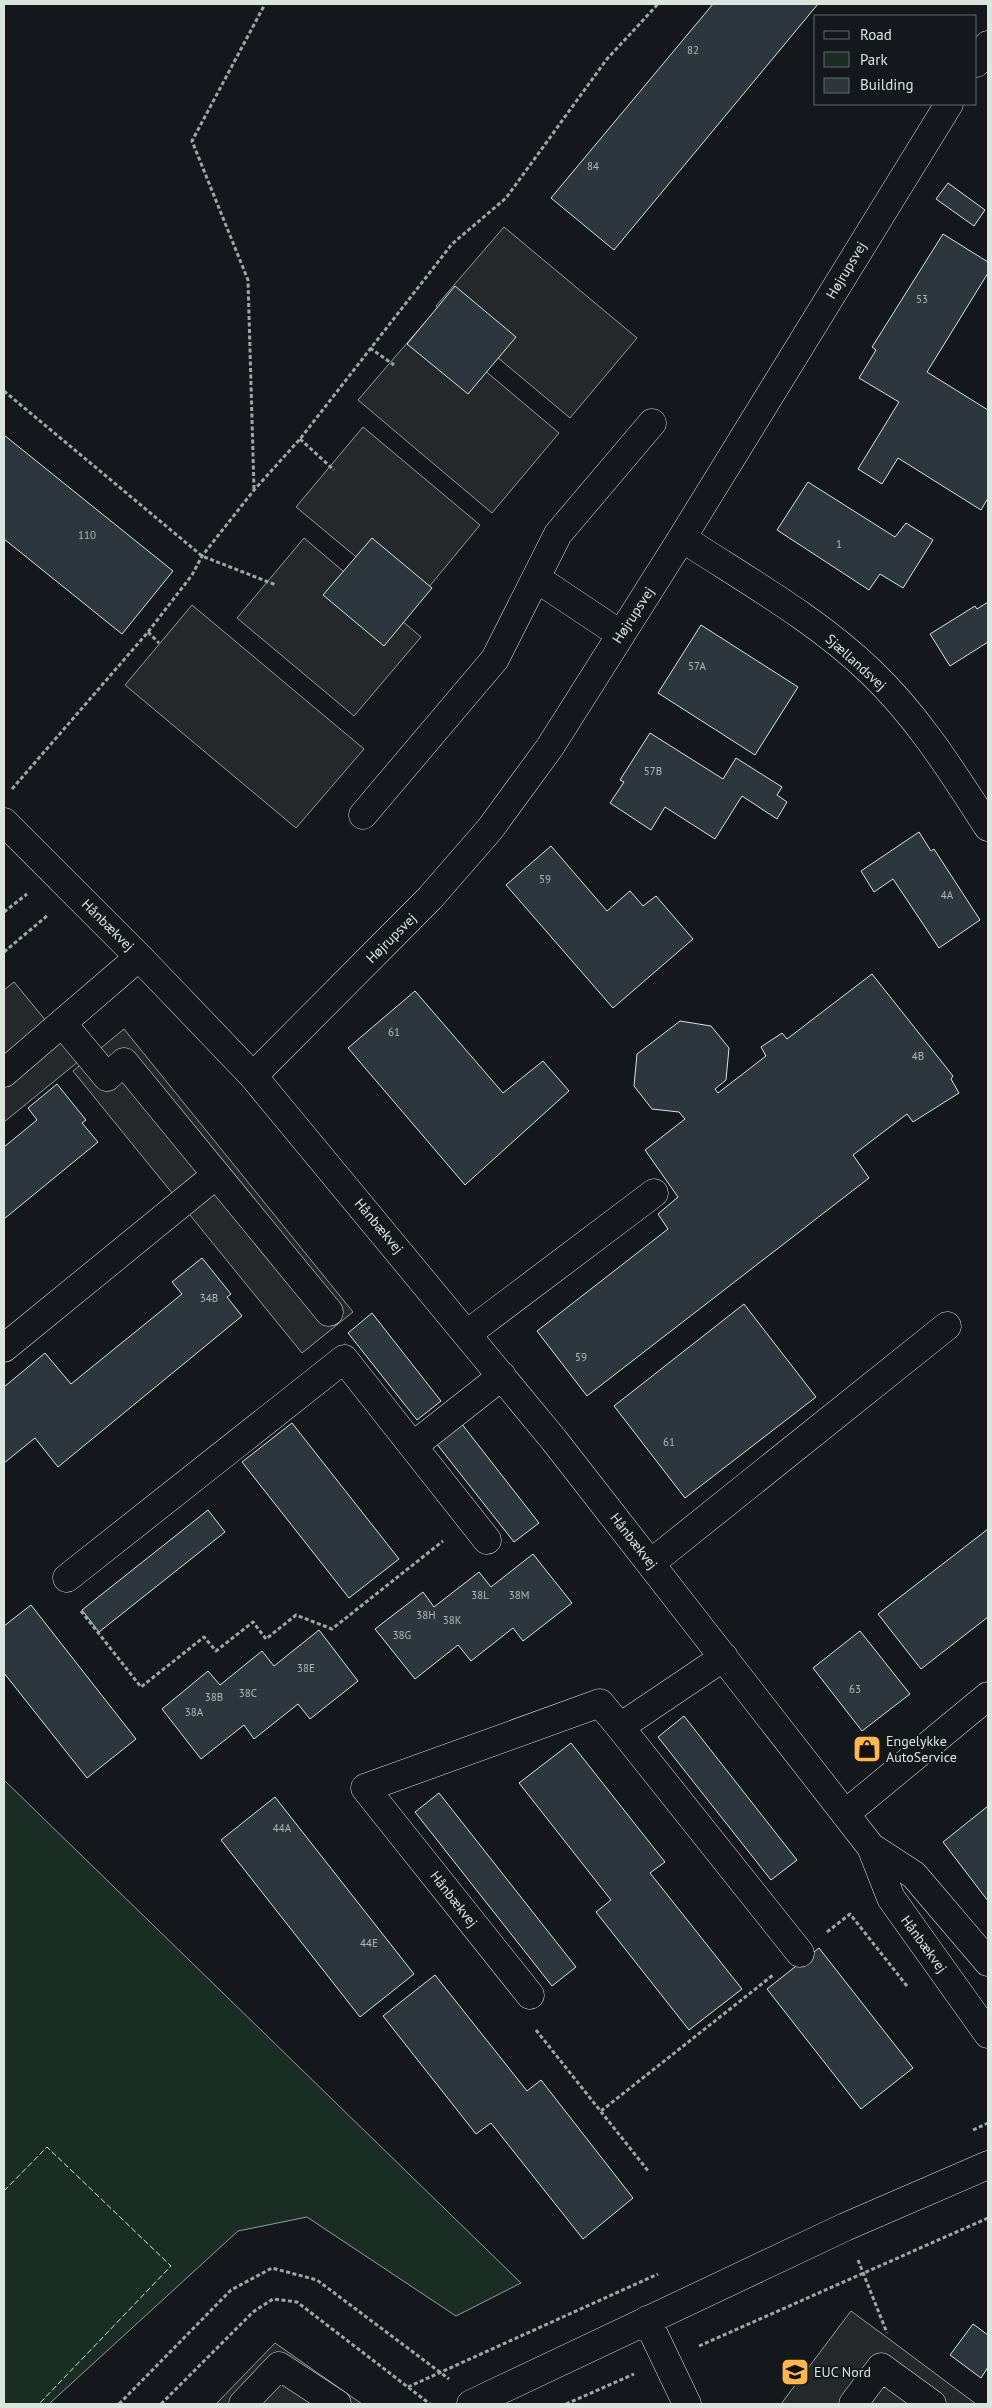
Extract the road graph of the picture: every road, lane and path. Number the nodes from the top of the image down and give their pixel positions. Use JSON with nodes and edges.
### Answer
{"nodes":[{"id":1,"x":264,"y":4,"type":"edge"},
{"id":2,"x":658,"y":4,"type":"edge"},
{"id":3,"x":988,"y":45,"type":"edge"},
{"id":4,"x":977,"y":62,"type":"edge"},
{"id":5,"x":948,"y":105,"type":"edge"},
{"id":6,"x":370,"y":348,"type":"junction"},
{"id":7,"x":394,"y":365,"type":"dead end"},
{"id":8,"x":4,"y":391,"type":"edge"},
{"id":9,"x":652,"y":423,"type":"dead end"},
{"id":10,"x":300,"y":439,"type":"junction"},
{"id":11,"x":334,"y":470,"type":"dead end"},
{"id":12,"x":254,"y":490,"type":"junction"},
{"id":13,"x":682,"y":538,"type":"junction"},
{"id":14,"x":202,"y":556,"type":"junction"},
{"id":15,"x":536,"y":578,"type":"junction"},
{"id":16,"x":276,"y":584,"type":"dead end"},
{"id":17,"x":148,"y":632,"type":"junction"},
{"id":18,"x":620,"y":634,"type":"junction"},
{"id":19,"x":160,"y":643,"type":"dead end"},
{"id":20,"x":10,"y":792,"type":"dead end"},
{"id":21,"x":364,"y":815,"type":"dead end"},
{"id":22,"x":4,"y":822,"type":"edge"},
{"id":23,"x":988,"y":827,"type":"edge"},
{"id":24,"x":108,"y":925,"type":"junction"},
{"id":25,"x":4,"y":952,"type":"edge"},
{"id":26,"x":139,"y":957,"type":"junction"},
{"id":27,"x":62,"y":1023,"type":"junction"},
{"id":28,"x":4,"y":1073,"type":"edge"},
{"id":29,"x":253,"y":1076,"type":"junction"},
{"id":30,"x":216,"y":1175,"type":"junction"},
{"id":31,"x":654,"y":1192,"type":"dead end"},
{"id":32,"x":329,"y":1312,"type":"dead end"},
{"id":33,"x":947,"y":1326,"type":"dead end"},
{"id":34,"x":468,"y":1334,"type":"junction"},
{"id":35,"x":4,"y":1348,"type":"edge"},
{"id":36,"x":502,"y":1376,"type":"junction"},
{"id":37,"x":413,"y":1446,"type":"junction"},
{"id":38,"x":479,"y":1530,"type":"joint"},
{"id":39,"x":650,"y":1563,"type":"junction"},
{"id":40,"x":67,"y":1578,"type":"joint"},
{"id":41,"x":724,"y":1657,"type":"junction"},
{"id":42,"x":988,"y":1696,"type":"edge"},
{"id":43,"x":620,"y":1727,"type":"junction"},
{"id":44,"x":845,"y":1814,"type":"junction"},
{"id":45,"x":871,"y":1847,"type":"junction"},
{"id":46,"x":800,"y":1953,"type":"junction"},
{"id":47,"x":988,"y":1962,"type":"edge"},
{"id":48,"x":909,"y":1989,"type":"dead end"},
{"id":49,"x":530,"y":1995,"type":"joint"},
{"id":50,"x":988,"y":2034,"type":"edge"},
{"id":51,"x":601,"y":2111,"type":"junction"},
{"id":52,"x":988,"y":2165,"type":"edge"},
{"id":53,"x":649,"y":2172,"type":"dead end"},
{"id":54,"x":988,"y":2218,"type":"edge"},
{"id":55,"x":844,"y":2226,"type":"junction"},
{"id":56,"x":863,"y":2273,"type":"junction"},
{"id":57,"x":647,"y":2320,"type":"junction"},
{"id":58,"x":666,"y":2360,"type":"junction"},
{"id":59,"x":881,"y":2367,"type":"junction"},
{"id":60,"x":475,"y":2402,"type":"edge"},
{"id":61,"x":119,"y":2404,"type":"edge"},
{"id":62,"x":243,"y":2404,"type":"edge"},
{"id":63,"x":337,"y":2404,"type":"edge"},
{"id":64,"x":566,"y":2404,"type":"edge"},
{"id":65,"x":687,"y":2404,"type":"edge"},
{"id":66,"x":854,"y":2404,"type":"edge"},
{"id":67,"x":932,"y":2404,"type":"edge"}],
"edges":[{"from":1,"to":12,"type":"path"},
{"from":2,"to":6,"type":"path"},
{"from":3,"to":4,"type":"street"},
{"from":5,"to":13,"type":"street","name":"Højrupsvej"},
{"from":6,"to":7,"type":"path"},
{"from":6,"to":10,"type":"path"},
{"from":8,"to":14,"type":"path"},
{"from":9,"to":15,"type":"street"},
{"from":10,"to":11,"type":"path"},
{"from":10,"to":12,"type":"path"},
{"from":12,"to":14,"type":"path"},
{"from":13,"to":18,"type":"street","name":"Højrupsvej"},
{"from":13,"to":23,"type":"street","name":"Sjællandsvej"},
{"from":14,"to":16,"type":"path"},
{"from":14,"to":17,"type":"path"},
{"from":15,"to":18,"type":"street"},
{"from":15,"to":21,"type":"street"},
{"from":17,"to":19,"type":"path"},
{"from":17,"to":20,"type":"path"},
{"from":18,"to":29,"type":"street","name":"Højrupsvej"},
{"from":22,"to":24,"type":"street","name":"Hånbækvej"},
{"from":24,"to":25,"type":"path"},
{"from":24,"to":26,"type":"street","name":"Hånbækvej"},
{"from":26,"to":27,"type":"street"},
{"from":26,"to":29,"type":"street","name":"Hånbækvej"},
{"from":27,"to":28,"type":"street"},
{"from":27,"to":30,"type":"street"},
{"from":29,"to":34,"type":"street","name":"Hånbækvej"},
{"from":30,"to":32,"type":"street"},
{"from":30,"to":35,"type":"street"},
{"from":31,"to":34,"type":"street"},
{"from":33,"to":39,"type":"street"},
{"from":34,"to":36,"type":"street","name":"Hånbækvej"},
{"from":36,"to":37,"type":"street"},
{"from":36,"to":39,"type":"street","name":"Hånbækvej"},
{"from":37,"to":38,"type":"street"},
{"from":37,"to":40,"type":"street"},
{"from":38,"to":40,"type":"path"},
{"from":39,"to":41,"type":"street","name":"Hånbækvej"},
{"from":41,"to":43,"type":"street"},
{"from":41,"to":44,"type":"street","name":"Hånbækvej"},
{"from":42,"to":44,"type":"street"},
{"from":43,"to":46,"type":"street","name":"Hånbækvej"},
{"from":43,"to":49,"type":"street","name":"Hånbækvej"},
{"from":44,"to":45,"type":"street","name":"Hånbækvej"},
{"from":45,"to":47,"type":"street","name":"Hånbækvej"},
{"from":45,"to":50,"type":"street","name":"Hånbækvej"},
{"from":46,"to":48,"type":"path"},
{"from":46,"to":51,"type":"path"},
{"from":49,"to":51,"type":"path"},
{"from":51,"to":53,"type":"path"},
{"from":52,"to":55,"type":"street"},
{"from":54,"to":56,"type":"path"},
{"from":55,"to":56,"type":"path"},
{"from":55,"to":57,"type":"street"},
{"from":56,"to":58,"type":"path"},
{"from":56,"to":59,"type":"path"},
{"from":57,"to":58,"type":"street"},
{"from":57,"to":60,"type":"street"},
{"from":58,"to":64,"type":"path"},
{"from":58,"to":65,"type":"street"},
{"from":59,"to":66,"type":"street"},
{"from":59,"to":67,"type":"street"},
{"from":60,"to":61,"type":"path"},
{"from":62,"to":63,"type":"street"}]}
